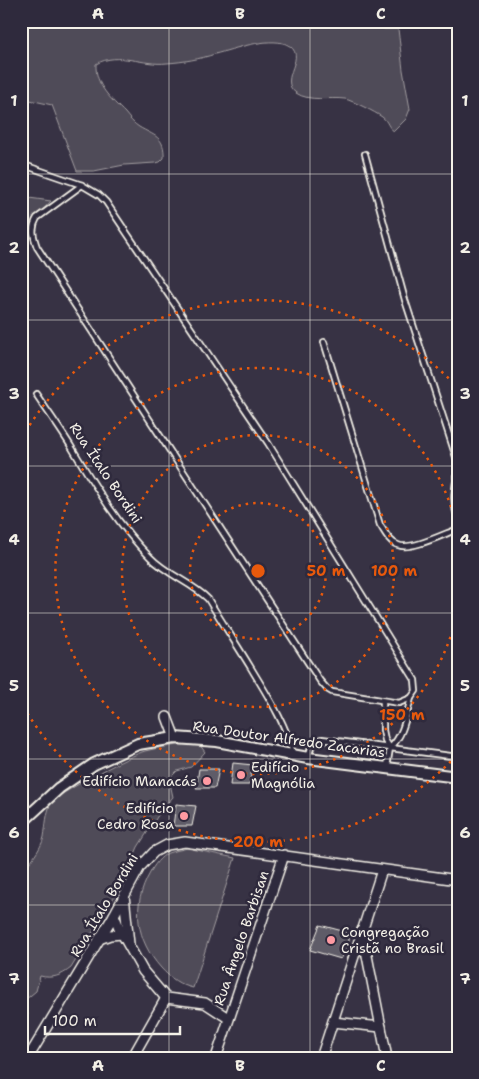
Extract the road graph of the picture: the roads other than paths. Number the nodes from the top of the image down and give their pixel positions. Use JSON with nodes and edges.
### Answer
{"nodes":[{"id":1,"x":365,"y":154,"type":"dead end"},
{"id":2,"x":21,"y":164,"type":"edge"},
{"id":3,"x":82,"y":185,"type":"junction"},
{"id":4,"x":324,"y":342,"type":"dead end"},
{"id":5,"x":36,"y":394,"type":"dead end"},
{"id":6,"x":458,"y":463,"type":"edge"},
{"id":7,"x":458,"y":467,"type":"edge"},
{"id":8,"x":458,"y":518,"type":"edge"},
{"id":9,"x":458,"y":529,"type":"edge"},
{"id":10,"x":411,"y":698,"type":"junction"},
{"id":11,"x":384,"y":701,"type":"junction"},
{"id":12,"x":167,"y":717,"type":"dead end"},
{"id":13,"x":174,"y":738,"type":"junction"},
{"id":14,"x":390,"y":748,"type":"junction"},
{"id":15,"x":293,"y":755,"type":"junction"},
{"id":16,"x":458,"y":757,"type":"edge"},
{"id":17,"x":308,"y":758,"type":"junction"},
{"id":18,"x":388,"y":767,"type":"junction"},
{"id":19,"x":458,"y":777,"type":"edge"},
{"id":20,"x":21,"y":823,"type":"edge"},
{"id":21,"x":284,"y":855,"type":"junction"},
{"id":22,"x":382,"y":870,"type":"junction"},
{"id":23,"x":458,"y":880,"type":"edge"},
{"id":24,"x":124,"y":895,"type":"junction"},
{"id":25,"x":114,"y":915,"type":"junction"},
{"id":26,"x":362,"y":927,"type":"junction"},
{"id":27,"x":123,"y":934,"type":"junction"},
{"id":28,"x":99,"y":939,"type":"junction"},
{"id":29,"x":130,"y":944,"type":"junction"},
{"id":30,"x":166,"y":998,"type":"junction"},
{"id":31,"x":228,"y":1018,"type":"junction"},
{"id":32,"x":333,"y":1022,"type":"junction"},
{"id":33,"x":381,"y":1028,"type":"junction"},
{"id":34,"x":28,"y":1058,"type":"edge"},
{"id":35,"x":132,"y":1058,"type":"edge"},
{"id":36,"x":216,"y":1058,"type":"edge"},
{"id":37,"x":320,"y":1058,"type":"edge"},
{"id":38,"x":387,"y":1058,"type":"edge"}],
"edges":[{"from":1,"to":6,"type":"lane"},
{"from":2,"to":3,"type":"lane"},
{"from":3,"to":10,"type":"lane"},
{"from":3,"to":11,"type":"lane"},
{"from":4,"to":9,"type":"lane"},
{"from":5,"to":15,"type":"lane","name":"Rua Ítalo Bordini"},
{"from":7,"to":8,"type":"lane"},
{"from":10,"to":11,"type":"lane"},
{"from":10,"to":14,"type":"lane"},
{"from":11,"to":14,"type":"lane"},
{"from":12,"to":13,"type":"street"},
{"from":13,"to":15,"type":"street","name":"Rua Doutor Alfredo Zacarias"},
{"from":13,"to":20,"type":"street","name":"Rua Doutor Alfredo Zacarias"},
{"from":14,"to":16,"type":"lane"},
{"from":14,"to":17,"type":"lane"},
{"from":14,"to":18,"type":"lane"},
{"from":15,"to":17,"type":"street","name":"Rua Doutor Alfredo Zacarias"},
{"from":17,"to":18,"type":"street","name":"Rua Doutor Alfredo Zacarias"},
{"from":18,"to":19,"type":"street","name":"Rua Doutor Alfredo Zacarias"},
{"from":21,"to":22,"type":"street","name":"Rua Ítalo Bordini"},
{"from":21,"to":24,"type":"street","name":"Rua Ítalo Bordini"},
{"from":21,"to":31,"type":"street","name":"Rua Ângelo Barbisan"},
{"from":22,"to":23,"type":"street","name":"Rua Ítalo Bordini"},
{"from":22,"to":26,"type":"street"},
{"from":24,"to":25,"type":"street","name":"Rua Ítalo Bordini"},
{"from":24,"to":29,"type":"street"},
{"from":25,"to":27,"type":"street"},
{"from":25,"to":28,"type":"street","name":"Rua Ítalo Bordini"},
{"from":26,"to":32,"type":"street"},
{"from":26,"to":33,"type":"street"},
{"from":27,"to":28,"type":"street"},
{"from":27,"to":29,"type":"street"},
{"from":28,"to":34,"type":"street","name":"Rua Ítalo Bordini"},
{"from":29,"to":30,"type":"street"},
{"from":30,"to":31,"type":"street"},
{"from":30,"to":35,"type":"street"},
{"from":31,"to":36,"type":"street","name":"Rua Ângelo Barbisan"},
{"from":32,"to":33,"type":"street"},
{"from":32,"to":37,"type":"street"},
{"from":33,"to":38,"type":"street"}]}
